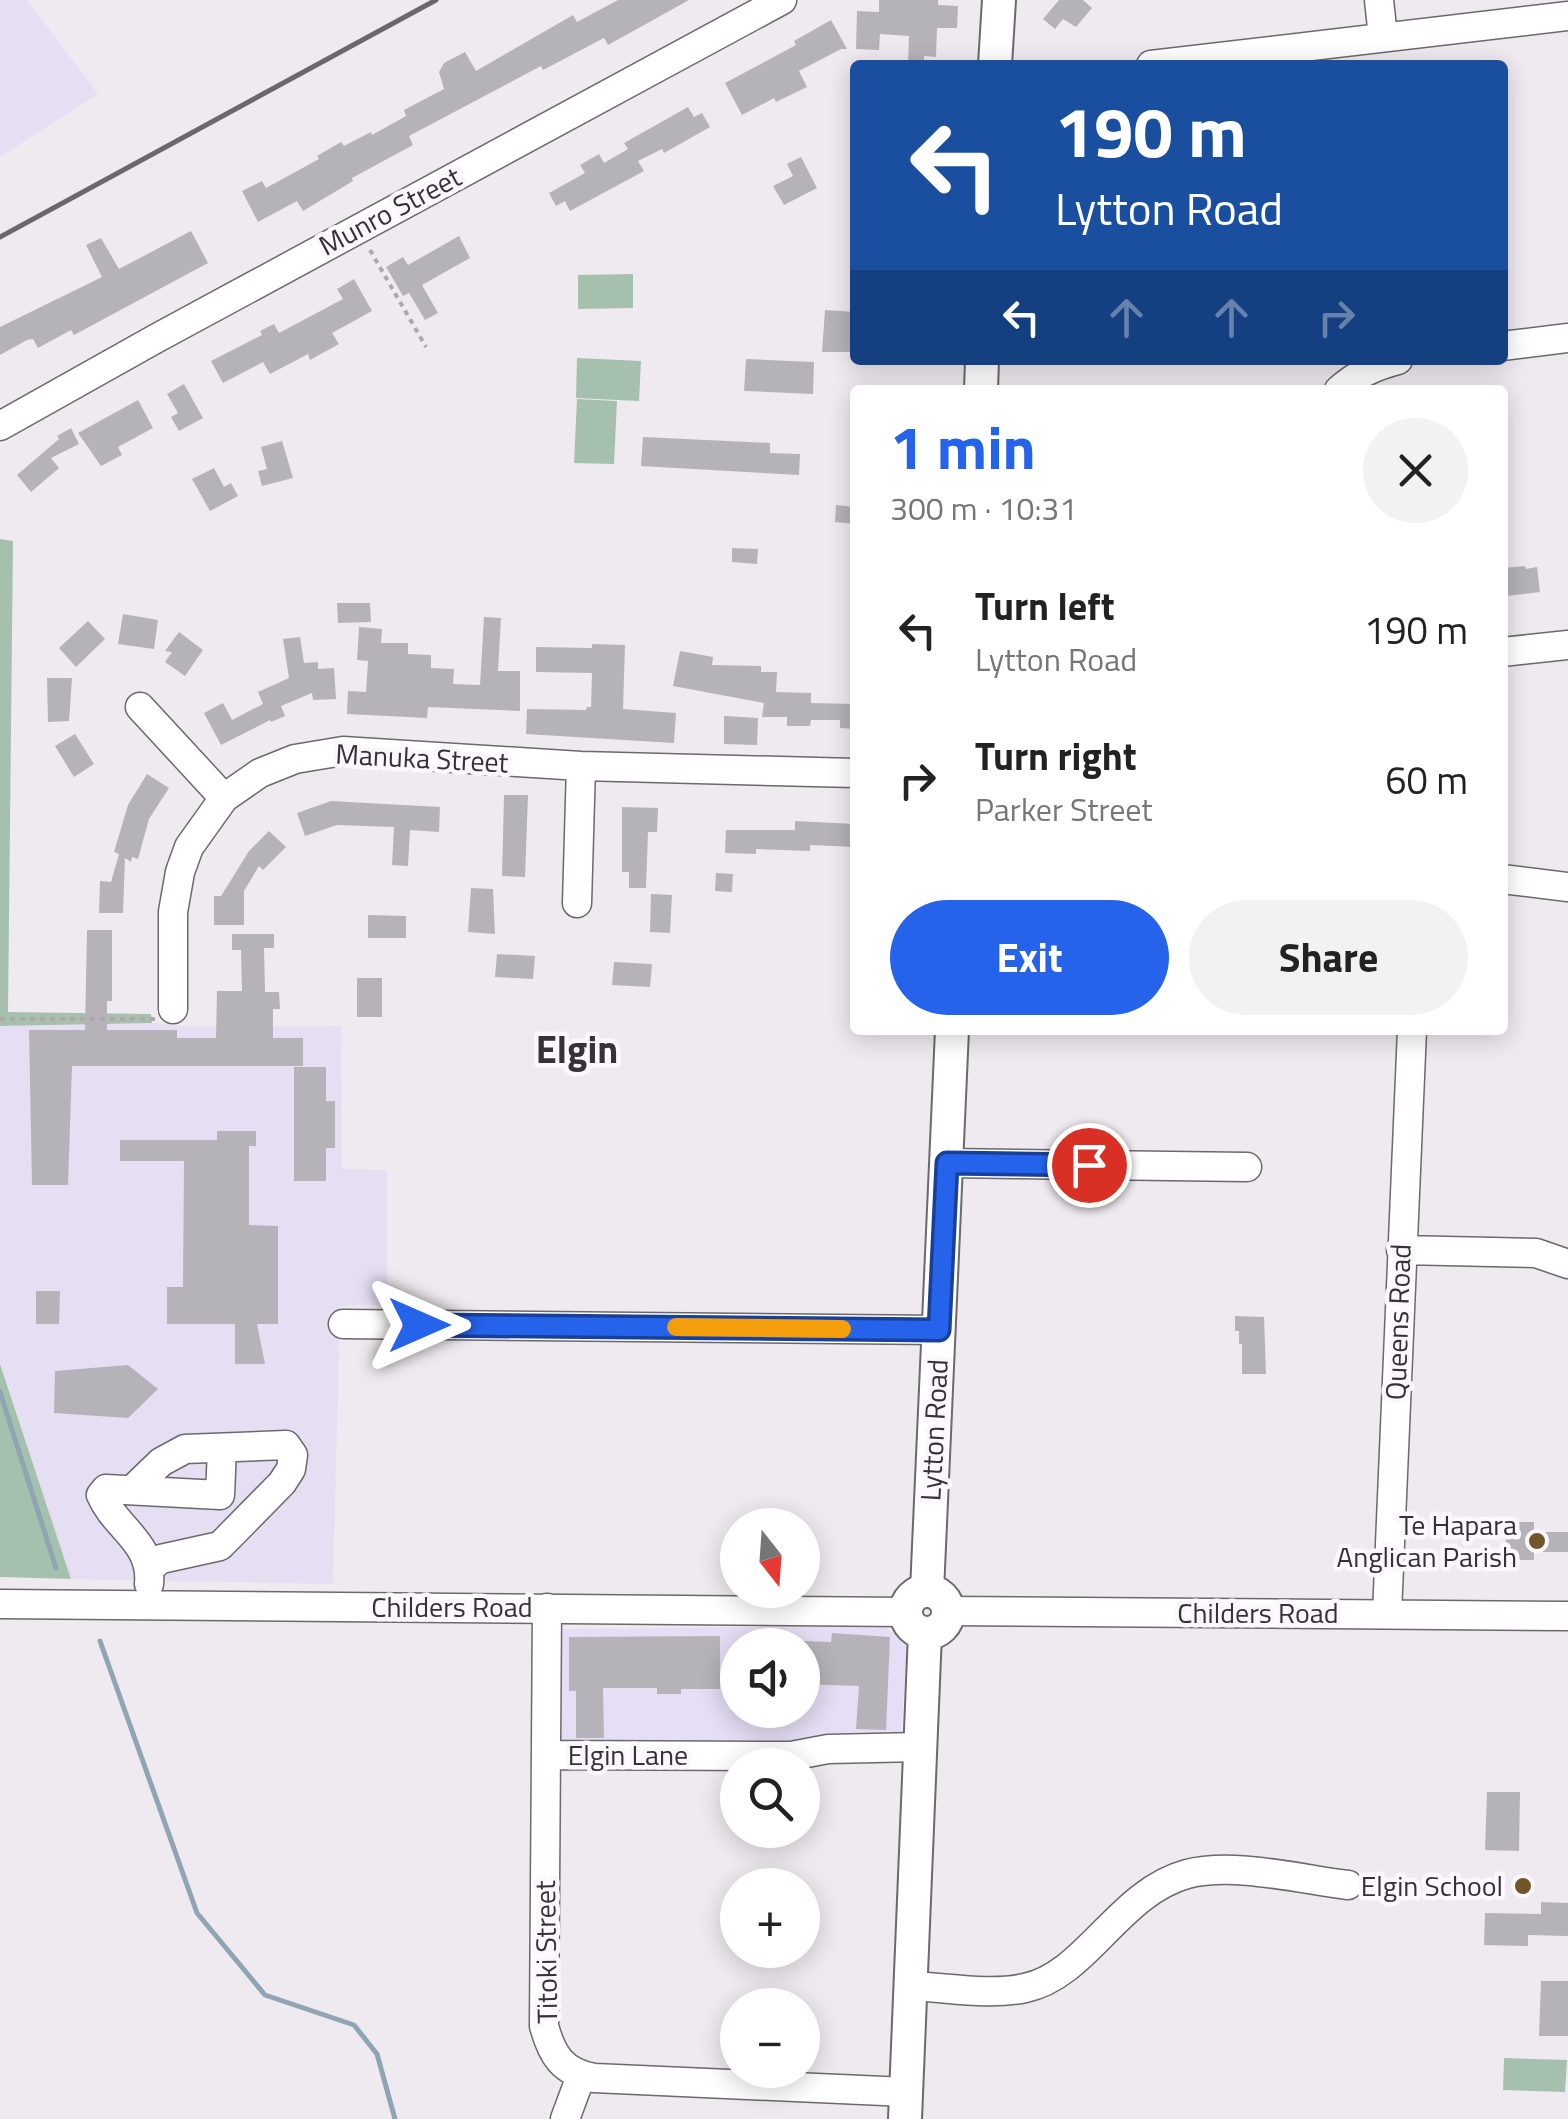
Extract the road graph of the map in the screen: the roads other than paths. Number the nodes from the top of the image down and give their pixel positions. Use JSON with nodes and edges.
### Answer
{"nodes":[{"id":1,"x":782,"y":0,"type":"edge"},
{"id":2,"x":998,"y":0,"type":"edge"},
{"id":3,"x":1378,"y":0,"type":"edge"},
{"id":4,"x":1568,"y":16,"type":"edge"},
{"id":5,"x":1383,"y":37,"type":"junction"},
{"id":6,"x":995,"y":60,"type":"edge"},
{"id":7,"x":1192,"y":60,"type":"edge"},
{"id":8,"x":1568,"y":338,"type":"edge"},
{"id":9,"x":1508,"y":345,"type":"edge"},
{"id":10,"x":1380,"y":365,"type":"edge"},
{"id":11,"x":1344,"y":385,"type":"edge"},
{"id":12,"x":0,"y":426,"type":"edge"},
{"id":13,"x":1568,"y":645,"type":"edge"},
{"id":14,"x":1508,"y":651,"type":"edge"},
{"id":15,"x":140,"y":707,"type":"dead end"},
{"id":16,"x":581,"y":766,"type":"junction"},
{"id":17,"x":850,"y":773,"type":"edge"},
{"id":18,"x":224,"y":798,"type":"junction"},
{"id":19,"x":1508,"y":880,"type":"edge"},
{"id":20,"x":1568,"y":887,"type":"edge"},
{"id":21,"x":577,"y":903,"type":"dead end"},
{"id":22,"x":173,"y":1009,"type":"road end"},
{"id":23,"x":952,"y":1035,"type":"edge"},
{"id":24,"x":1412,"y":1035,"type":"edge"},
{"id":25,"x":947,"y":1163,"type":"junction"},
{"id":26,"x":1247,"y":1167,"type":"dead end"},
{"id":27,"x":1401,"y":1250,"type":"junction"},
{"id":28,"x":1568,"y":1264,"type":"edge"},
{"id":29,"x":343,"y":1324,"type":"dead end"},
{"id":30,"x":939,"y":1330,"type":"junction"},
{"id":31,"x":222,"y":1448,"type":"junction"},
{"id":32,"x":132,"y":1490,"type":"junction"},
{"id":33,"x":151,"y":1567,"type":"junction"},
{"id":34,"x":0,"y":1604,"type":"edge"},
{"id":35,"x":147,"y":1605,"type":"junction"},
{"id":36,"x":547,"y":1608,"type":"junction"},
{"id":37,"x":926,"y":1612,"type":"junction"},
{"id":38,"x":1387,"y":1614,"type":"junction"},
{"id":39,"x":1568,"y":1616,"type":"edge"},
{"id":40,"x":920,"y":1747,"type":"junction"},
{"id":41,"x":546,"y":1755,"type":"junction"},
{"id":42,"x":1348,"y":1885,"type":"dead end"},
{"id":43,"x":909,"y":1986,"type":"junction"},
{"id":44,"x":581,"y":2076,"type":"junction"},
{"id":45,"x":905,"y":2106,"type":"edge"},
{"id":46,"x":565,"y":2119,"type":"edge"}],
"edges":[{"from":1,"to":12,"type":"street","name":"Munro Street"},
{"from":2,"to":6,"type":"main road"},
{"from":3,"to":5,"type":"street"},
{"from":4,"to":5,"type":"street"},
{"from":5,"to":7,"type":"street"},
{"from":8,"to":9,"type":"street"},
{"from":10,"to":11,"type":"street"},
{"from":13,"to":14,"type":"street"},
{"from":15,"to":18,"type":"street"},
{"from":16,"to":17,"type":"street","name":"Manuka Street"},
{"from":16,"to":18,"type":"street","name":"Manuka Street"},
{"from":16,"to":21,"type":"street"},
{"from":18,"to":22,"type":"street","name":"Manuka Street"},
{"from":19,"to":20,"type":"street"},
{"from":23,"to":25,"type":"main road","name":"Lytton Road"},
{"from":24,"to":27,"type":"street","name":"Queens Road"},
{"from":25,"to":26,"type":"street"},
{"from":25,"to":30,"type":"main road","name":"Lytton Road"},
{"from":27,"to":28,"type":"street"},
{"from":27,"to":38,"type":"street","name":"Queens Road"},
{"from":29,"to":30,"type":"street"},
{"from":30,"to":37,"type":"main road","name":"Lytton Road"},
{"from":31,"to":32,"type":"street"},
{"from":31,"to":32,"type":"street"},
{"from":31,"to":33,"type":"street"},
{"from":32,"to":33,"type":"street"},
{"from":33,"to":35,"type":"street"},
{"from":34,"to":35,"type":"street","name":"Childers Road"},
{"from":35,"to":36,"type":"street","name":"Childers Road"},
{"from":36,"to":37,"type":"street","name":"Childers Road"},
{"from":36,"to":41,"type":"street","name":"Titoki Street"},
{"from":37,"to":38,"type":"street","name":"Childers Road"},
{"from":37,"to":40,"type":"main road","name":"Lytton Road"},
{"from":38,"to":39,"type":"street","name":"Childers Road"},
{"from":40,"to":41,"type":"street","name":"Elgin Lane"},
{"from":40,"to":43,"type":"main road","name":"Lytton Road"},
{"from":41,"to":44,"type":"street","name":"Titoki Street"},
{"from":42,"to":43,"type":"street"},
{"from":43,"to":45,"type":"main road","name":"Lytton Road"},
{"from":44,"to":45,"type":"street"},
{"from":44,"to":46,"type":"street"}]}
